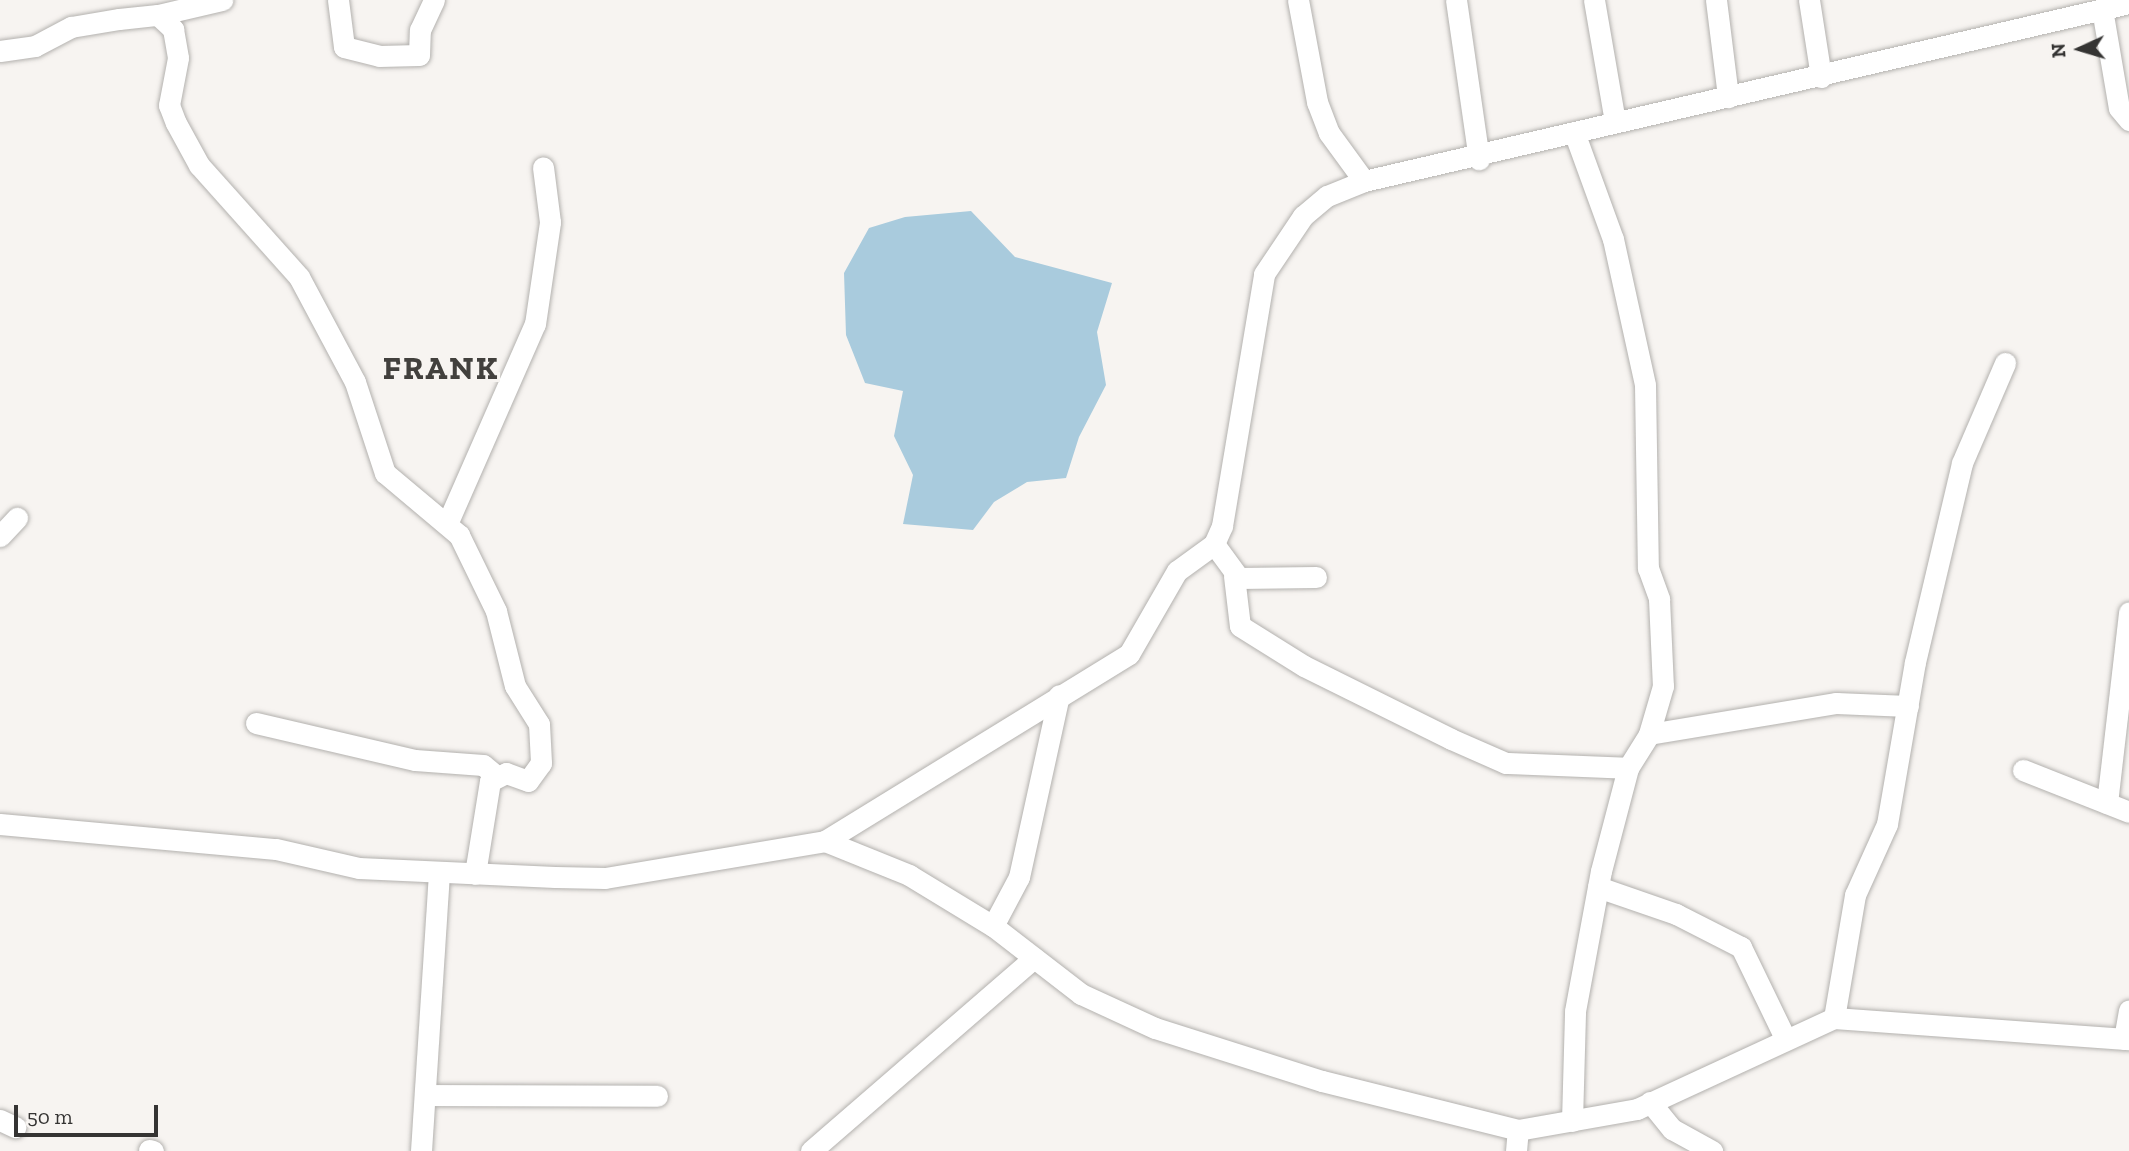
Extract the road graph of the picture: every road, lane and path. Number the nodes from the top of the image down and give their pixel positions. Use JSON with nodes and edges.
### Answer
{"nodes":[{"id":1,"x":222,"y":0,"type":"edge"},
{"id":2,"x":338,"y":0,"type":"edge"},
{"id":3,"x":434,"y":0,"type":"edge"},
{"id":4,"x":1297,"y":0,"type":"edge"},
{"id":5,"x":1455,"y":0,"type":"edge"},
{"id":6,"x":1594,"y":0,"type":"edge"},
{"id":7,"x":1716,"y":0,"type":"edge"},
{"id":8,"x":1809,"y":0,"type":"edge"},
{"id":9,"x":2129,"y":3,"type":"edge"},
{"id":10,"x":2102,"y":9,"type":"junction"},
{"id":11,"x":158,"y":15,"type":"junction"},
{"id":12,"x":0,"y":51,"type":"edge"},
{"id":13,"x":1821,"y":77,"type":"junction"},
{"id":14,"x":1728,"y":97,"type":"junction"},
{"id":15,"x":2127,"y":116,"type":"edge"},
{"id":16,"x":1615,"y":122,"type":"junction"},
{"id":17,"x":1574,"y":132,"type":"junction"},
{"id":18,"x":1479,"y":159,"type":"junction"},
{"id":19,"x":543,"y":167,"type":"dead end"},
{"id":20,"x":1364,"y":181,"type":"junction"},
{"id":21,"x":2005,"y":363,"type":"dead end"},
{"id":22,"x":17,"y":518,"type":"dead end"},
{"id":23,"x":447,"y":523,"type":"junction"},
{"id":24,"x":0,"y":536,"type":"edge"},
{"id":25,"x":1214,"y":544,"type":"junction"},
{"id":26,"x":1234,"y":576,"type":"junction"},
{"id":27,"x":1316,"y":577,"type":"dead end"},
{"id":28,"x":2129,"y":612,"type":"edge"},
{"id":29,"x":1059,"y":695,"type":"junction"},
{"id":30,"x":1908,"y":706,"type":"junction"},
{"id":31,"x":256,"y":723,"type":"dead end"},
{"id":32,"x":1649,"y":734,"type":"junction"},
{"id":33,"x":1628,"y":768,"type":"junction"},
{"id":34,"x":2023,"y":771,"type":"dead end"},
{"id":35,"x":494,"y":774,"type":"junction"},
{"id":36,"x":2107,"y":803,"type":"junction"},
{"id":37,"x":2129,"y":812,"type":"edge"},
{"id":38,"x":0,"y":824,"type":"edge"},
{"id":39,"x":825,"y":842,"type":"junction"},
{"id":40,"x":439,"y":873,"type":"junction"},
{"id":41,"x":475,"y":874,"type":"junction"},
{"id":42,"x":1598,"y":887,"type":"junction"},
{"id":43,"x":993,"y":926,"type":"junction"},
{"id":44,"x":1034,"y":958,"type":"junction"},
{"id":45,"x":2129,"y":1010,"type":"edge"},
{"id":46,"x":1834,"y":1018,"type":"junction"},
{"id":47,"x":1785,"y":1038,"type":"junction"},
{"id":48,"x":2127,"y":1039,"type":"edge"},
{"id":49,"x":426,"y":1095,"type":"junction"},
{"id":50,"x":657,"y":1096,"type":"dead end"},
{"id":51,"x":1650,"y":1102,"type":"junction"},
{"id":52,"x":1572,"y":1121,"type":"junction"},
{"id":53,"x":1517,"y":1140,"type":"edge"},
{"id":54,"x":422,"y":1151,"type":"edge"},
{"id":55,"x":811,"y":1151,"type":"edge"},
{"id":56,"x":1712,"y":1151,"type":"edge"}],
"edges":[{"from":1,"to":11,"type":"street"},
{"from":2,"to":3,"type":"street"},
{"from":4,"to":20,"type":"street"},
{"from":5,"to":18,"type":"street"},
{"from":6,"to":16,"type":"street"},
{"from":7,"to":14,"type":"street"},
{"from":8,"to":13,"type":"street"},
{"from":9,"to":10,"type":"street"},
{"from":10,"to":13,"type":"street"},
{"from":10,"to":15,"type":"street"},
{"from":11,"to":12,"type":"street"},
{"from":11,"to":23,"type":"street"},
{"from":13,"to":14,"type":"street"},
{"from":14,"to":16,"type":"street"},
{"from":16,"to":17,"type":"street"},
{"from":17,"to":18,"type":"street"},
{"from":17,"to":32,"type":"street"},
{"from":18,"to":20,"type":"street"},
{"from":19,"to":23,"type":"street"},
{"from":20,"to":25,"type":"street"},
{"from":21,"to":30,"type":"street"},
{"from":22,"to":24,"type":"street"},
{"from":23,"to":35,"type":"street"},
{"from":25,"to":26,"type":"street"},
{"from":25,"to":29,"type":"street"},
{"from":26,"to":27,"type":"street"},
{"from":26,"to":33,"type":"street"},
{"from":28,"to":36,"type":"street"},
{"from":29,"to":39,"type":"street"},
{"from":29,"to":43,"type":"street"},
{"from":30,"to":32,"type":"street"},
{"from":30,"to":46,"type":"street"},
{"from":31,"to":35,"type":"street"},
{"from":32,"to":33,"type":"street"},
{"from":33,"to":42,"type":"street"},
{"from":34,"to":36,"type":"street"},
{"from":35,"to":41,"type":"street"},
{"from":36,"to":37,"type":"street"},
{"from":38,"to":40,"type":"street"},
{"from":39,"to":41,"type":"street"},
{"from":39,"to":43,"type":"street"},
{"from":40,"to":41,"type":"street"},
{"from":40,"to":49,"type":"street"},
{"from":42,"to":47,"type":"street"},
{"from":42,"to":52,"type":"street"},
{"from":43,"to":44,"type":"street"},
{"from":44,"to":53,"type":"street"},
{"from":44,"to":55,"type":"street"},
{"from":45,"to":48,"type":"street"},
{"from":46,"to":47,"type":"street"},
{"from":46,"to":48,"type":"street"},
{"from":47,"to":51,"type":"street"},
{"from":49,"to":50,"type":"street"},
{"from":49,"to":54,"type":"street"},
{"from":51,"to":52,"type":"street"},
{"from":51,"to":56,"type":"street"},
{"from":52,"to":53,"type":"street"}]}
